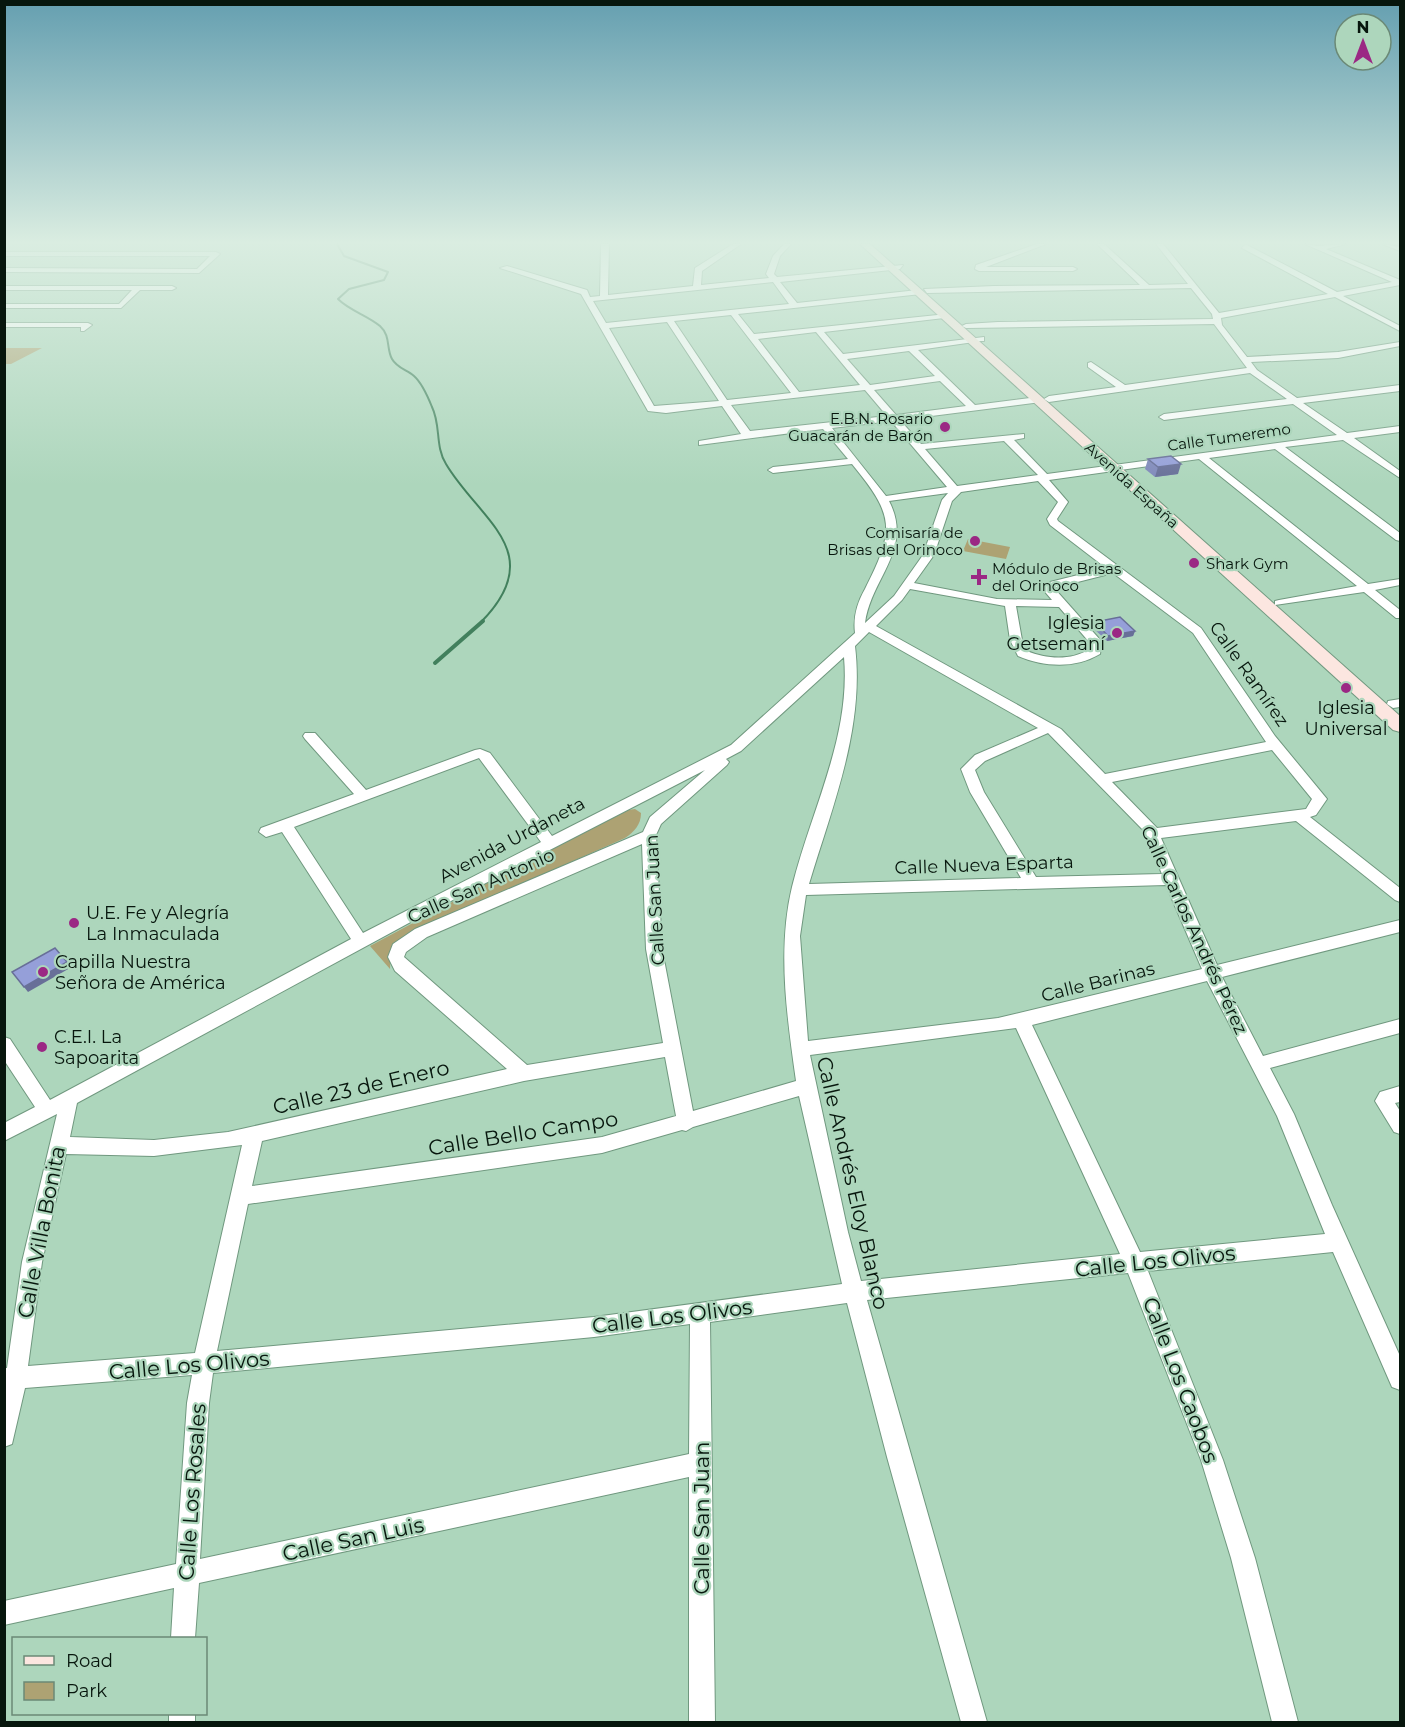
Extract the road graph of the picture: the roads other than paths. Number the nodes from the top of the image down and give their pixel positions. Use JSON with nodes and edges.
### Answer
{"nodes":[{"id":1,"x":4,"y":325,"type":"edge"},
{"id":2,"x":616,"y":325,"type":"edge"},
{"id":3,"x":673,"y":325,"type":"edge"},
{"id":4,"x":742,"y":325,"type":"edge"},
{"id":5,"x":867,"y":325,"type":"edge"},
{"id":6,"x":955,"y":325,"type":"edge"},
{"id":7,"x":995,"y":325,"type":"edge"},
{"id":8,"x":1128,"y":325,"type":"edge"},
{"id":9,"x":1157,"y":325,"type":"edge"},
{"id":10,"x":1221,"y":325,"type":"edge"},
{"id":11,"x":603,"y":326,"type":"joint"},
{"id":12,"x":966,"y":326,"type":"joint"},
{"id":13,"x":84,"y":329,"type":"dead end"},
{"id":14,"x":818,"y":330,"type":"junction"},
{"id":15,"x":752,"y":337,"type":"junction"},
{"id":16,"x":976,"y":340,"type":"junction"},
{"id":17,"x":1401,"y":344,"type":"edge"},
{"id":18,"x":911,"y":348,"type":"junction"},
{"id":19,"x":841,"y":357,"type":"junction"},
{"id":20,"x":1244,"y":360,"type":"junction"},
{"id":21,"x":1091,"y":365,"type":"dead end"},
{"id":22,"x":1252,"y":370,"type":"junction"},
{"id":23,"x":942,"y":378,"type":"junction"},
{"id":24,"x":867,"y":387,"type":"junction"},
{"id":25,"x":1124,"y":388,"type":"junction"},
{"id":26,"x":1401,"y":388,"type":"edge"},
{"id":27,"x":797,"y":395,"type":"junction"},
{"id":28,"x":1043,"y":399,"type":"junction"},
{"id":29,"x":1292,"y":400,"type":"junction"},
{"id":30,"x":725,"y":403,"type":"junction"},
{"id":31,"x":973,"y":408,"type":"junction"},
{"id":32,"x":1164,"y":417,"type":"dead end"},
{"id":33,"x":893,"y":418,"type":"junction"},
{"id":34,"x":825,"y":426,"type":"junction"},
{"id":35,"x":1401,"y":429,"type":"edge"},
{"id":36,"x":748,"y":434,"type":"junction"},
{"id":37,"x":1022,"y":436,"type":"dead end"},
{"id":38,"x":1343,"y":436,"type":"junction"},
{"id":39,"x":1005,"y":438,"type":"junction"},
{"id":40,"x":702,"y":443,"type":"dead end"},
{"id":41,"x":1277,"y":446,"type":"junction"},
{"id":42,"x":919,"y":447,"type":"junction"},
{"id":43,"x":1201,"y":456,"type":"junction"},
{"id":44,"x":853,"y":461,"type":"junction"},
{"id":45,"x":1120,"y":468,"type":"junction"},
{"id":46,"x":773,"y":470,"type":"dead end"},
{"id":47,"x":1401,"y":475,"type":"edge"},
{"id":48,"x":1044,"y":478,"type":"junction"},
{"id":49,"x":956,"y":491,"type":"junction"},
{"id":50,"x":883,"y":499,"type":"junction"},
{"id":51,"x":1401,"y":538,"type":"edge"},
{"id":52,"x":1114,"y":569,"type":"junction"},
{"id":53,"x":1401,"y":582,"type":"edge"},
{"id":54,"x":907,"y":585,"type":"junction"},
{"id":55,"x":1367,"y":588,"type":"junction"},
{"id":56,"x":1010,"y":603,"type":"junction"},
{"id":57,"x":1279,"y":603,"type":"junction"},
{"id":58,"x":1061,"y":604,"type":"junction"},
{"id":59,"x":1401,"y":615,"type":"edge"},
{"id":60,"x":860,"y":636,"type":"junction"},
{"id":61,"x":1398,"y":706,"type":"edge"},
{"id":62,"x":1401,"y":726,"type":"edge"},
{"id":63,"x":1049,"y":728,"type":"junction"},
{"id":64,"x":310,"y":736,"type":"dead end"},
{"id":65,"x":1275,"y":745,"type":"junction"},
{"id":66,"x":736,"y":748,"type":"junction"},
{"id":67,"x":1102,"y":779,"type":"junction"},
{"id":68,"x":363,"y":796,"type":"junction"},
{"id":69,"x":627,"y":803,"type":"junction"},
{"id":70,"x":1299,"y":816,"type":"junction"},
{"id":71,"x":285,"y":825,"type":"junction"},
{"id":72,"x":651,"y":830,"type":"junction"},
{"id":73,"x":266,"y":832,"type":"dead end"},
{"id":74,"x":1152,"y":834,"type":"junction"},
{"id":75,"x":549,"y":842,"type":"junction"},
{"id":76,"x":1170,"y":879,"type":"junction"},
{"id":77,"x":1032,"y":883,"type":"junction"},
{"id":78,"x":799,"y":890,"type":"junction"},
{"id":79,"x":1401,"y":896,"type":"edge"},
{"id":80,"x":1401,"y":926,"type":"edge"},
{"id":81,"x":361,"y":942,"type":"junction"},
{"id":82,"x":1211,"y":974,"type":"junction"},
{"id":83,"x":1022,"y":1020,"type":"junction"},
{"id":84,"x":1401,"y":1026,"type":"edge"},
{"id":85,"x":4,"y":1044,"type":"edge"},
{"id":86,"x":671,"y":1049,"type":"junction"},
{"id":87,"x":800,"y":1049,"type":"junction"},
{"id":88,"x":1259,"y":1064,"type":"junction"},
{"id":89,"x":524,"y":1073,"type":"junction"},
{"id":90,"x":806,"y":1086,"type":"junction"},
{"id":91,"x":1401,"y":1094,"type":"edge"},
{"id":92,"x":69,"y":1099,"type":"junction"},
{"id":93,"x":47,"y":1111,"type":"junction"},
{"id":94,"x":686,"y":1123,"type":"junction"},
{"id":95,"x":1401,"y":1126,"type":"edge"},
{"id":96,"x":4,"y":1133,"type":"edge"},
{"id":97,"x":254,"y":1134,"type":"junction"},
{"id":98,"x":58,"y":1145,"type":"junction"},
{"id":99,"x":241,"y":1196,"type":"junction"},
{"id":100,"x":1339,"y":1242,"type":"junction"},
{"id":101,"x":1135,"y":1264,"type":"junction"},
{"id":102,"x":854,"y":1292,"type":"junction"},
{"id":103,"x":700,"y":1314,"type":"junction"},
{"id":104,"x":204,"y":1364,"type":"junction"},
{"id":105,"x":10,"y":1378,"type":"edge"},
{"id":106,"x":1401,"y":1379,"type":"edge"},
{"id":107,"x":4,"y":1436,"type":"edge"},
{"id":108,"x":700,"y":1463,"type":"junction"},
{"id":109,"x":186,"y":1575,"type":"junction"},
{"id":110,"x":4,"y":1613,"type":"edge"},
{"id":111,"x":183,"y":1637,"type":"edge"},
{"id":112,"x":702,"y":1722,"type":"edge"},
{"id":113,"x":974,"y":1722,"type":"edge"},
{"id":114,"x":1285,"y":1722,"type":"edge"}],
"edges":[{"from":1,"to":13,"type":"street"},
{"from":2,"to":11,"type":"street"},
{"from":3,"to":30,"type":"street"},
{"from":4,"to":15,"type":"street"},
{"from":5,"to":14,"type":"street"},
{"from":6,"to":16,"type":"main road","name":"Avenida España"},
{"from":7,"to":12,"type":"street"},
{"from":8,"to":9,"type":"street"},
{"from":10,"to":20,"type":"street"},
{"from":11,"to":30,"type":"street"},
{"from":12,"to":16,"type":"main road","name":"Avenida España"},
{"from":14,"to":15,"type":"street"},
{"from":14,"to":19,"type":"street"},
{"from":15,"to":27,"type":"street"},
{"from":16,"to":18,"type":"street"},
{"from":16,"to":28,"type":"main road","name":"Avenida España"},
{"from":17,"to":20,"type":"street"},
{"from":18,"to":19,"type":"street"},
{"from":18,"to":23,"type":"street"},
{"from":19,"to":24,"type":"street"},
{"from":20,"to":22,"type":"street"},
{"from":21,"to":25,"type":"street"},
{"from":22,"to":25,"type":"street"},
{"from":22,"to":29,"type":"street"},
{"from":23,"to":24,"type":"street"},
{"from":23,"to":31,"type":"street"},
{"from":24,"to":27,"type":"street"},
{"from":24,"to":33,"type":"street"},
{"from":25,"to":28,"type":"street"},
{"from":26,"to":29,"type":"street"},
{"from":27,"to":30,"type":"street"},
{"from":28,"to":31,"type":"street"},
{"from":28,"to":45,"type":"main road","name":"Avenida España"},
{"from":29,"to":32,"type":"street"},
{"from":29,"to":38,"type":"street"},
{"from":30,"to":36,"type":"street"},
{"from":31,"to":33,"type":"street"},
{"from":33,"to":34,"type":"street"},
{"from":33,"to":42,"type":"street"},
{"from":34,"to":36,"type":"street"},
{"from":34,"to":44,"type":"street","name":"Calle Andrés Eloy Blanco"},
{"from":35,"to":38,"type":"street","name":"Calle Tumeremo"},
{"from":36,"to":40,"type":"street"},
{"from":37,"to":39,"type":"street"},
{"from":38,"to":41,"type":"street","name":"Calle Tumeremo"},
{"from":38,"to":47,"type":"street"},
{"from":39,"to":42,"type":"street"},
{"from":39,"to":48,"type":"street"},
{"from":41,"to":43,"type":"street","name":"Calle Tumeremo"},
{"from":41,"to":51,"type":"street"},
{"from":42,"to":49,"type":"street"},
{"from":43,"to":45,"type":"street","name":"Calle Tumeremo"},
{"from":43,"to":55,"type":"street"},
{"from":44,"to":46,"type":"street"},
{"from":44,"to":50,"type":"street","name":"Calle Andrés Eloy Blanco"},
{"from":45,"to":48,"type":"street","name":"Calle Tumeremo"},
{"from":45,"to":57,"type":"main road","name":"Avenida España"},
{"from":45,"to":62,"type":"main road","name":"Avenida España"},
{"from":48,"to":49,"type":"street","name":"Calle Tumeremo"},
{"from":48,"to":52,"type":"street","name":"Calle Ramírez"},
{"from":49,"to":50,"type":"street","name":"Calle Tumeremo"},
{"from":49,"to":54,"type":"street","name":"Avenida Urdaneta"},
{"from":50,"to":60,"type":"street","name":"Calle Andrés Eloy Blanco"},
{"from":52,"to":58,"type":"street"},
{"from":52,"to":65,"type":"street","name":"Calle Ramírez"},
{"from":53,"to":55,"type":"street"},
{"from":54,"to":56,"type":"street"},
{"from":54,"to":60,"type":"street","name":"Avenida Urdaneta"},
{"from":55,"to":57,"type":"street"},
{"from":55,"to":59,"type":"street"},
{"from":56,"to":58,"type":"street"},
{"from":56,"to":58,"type":"street"},
{"from":57,"to":61,"type":"main road","name":"Avenida España"},
{"from":60,"to":63,"type":"street","name":"Calle Carlos Andrés Pérez"},
{"from":60,"to":66,"type":"street","name":"Avenida Urdaneta"},
{"from":60,"to":78,"type":"street","name":"Calle Andrés Eloy Blanco"},
{"from":63,"to":67,"type":"street","name":"Calle Carlos Andrés Pérez"},
{"from":63,"to":77,"type":"street"},
{"from":64,"to":68,"type":"street"},
{"from":65,"to":67,"type":"street"},
{"from":65,"to":70,"type":"street","name":"Calle Ramírez"},
{"from":66,"to":69,"type":"street","name":"Avenida Urdaneta"},
{"from":66,"to":72,"type":"street","name":"Calle San Juan"},
{"from":67,"to":74,"type":"street","name":"Calle Carlos Andrés Pérez"},
{"from":68,"to":71,"type":"street"},
{"from":68,"to":75,"type":"street"},
{"from":69,"to":72,"type":"street"},
{"from":69,"to":75,"type":"street","name":"Avenida Urdaneta"},
{"from":70,"to":74,"type":"street"},
{"from":70,"to":79,"type":"street"},
{"from":71,"to":73,"type":"street"},
{"from":71,"to":81,"type":"street"},
{"from":72,"to":86,"type":"street","name":"Calle San Juan"},
{"from":72,"to":89,"type":"street","name":"Calle San Antonio"},
{"from":74,"to":76,"type":"street","name":"Calle Carlos Andrés Pérez"},
{"from":75,"to":81,"type":"street","name":"Avenida Urdaneta"},
{"from":76,"to":77,"type":"street","name":"Calle Nueva Esparta"},
{"from":76,"to":82,"type":"street","name":"Calle Carlos Andrés Pérez"},
{"from":77,"to":78,"type":"street","name":"Calle Nueva Esparta"},
{"from":78,"to":87,"type":"street","name":"Calle Andrés Eloy Blanco"},
{"from":80,"to":82,"type":"street","name":"Calle Barinas"},
{"from":81,"to":92,"type":"street","name":"Avenida Urdaneta"},
{"from":82,"to":83,"type":"street","name":"Calle Barinas"},
{"from":82,"to":88,"type":"street","name":"Calle Carlos Andrés Pérez"},
{"from":83,"to":87,"type":"street","name":"Calle Barinas"},
{"from":83,"to":101,"type":"street","name":"Calle Los Caobos"},
{"from":84,"to":88,"type":"street"},
{"from":85,"to":93,"type":"street"},
{"from":86,"to":89,"type":"street","name":"Calle 23 de Enero"},
{"from":86,"to":94,"type":"street","name":"Calle San Juan"},
{"from":87,"to":90,"type":"street","name":"Calle Andrés Eloy Blanco"},
{"from":88,"to":100,"type":"street","name":"Calle Carlos Andrés Pérez"},
{"from":89,"to":97,"type":"street","name":"Calle 23 de Enero"},
{"from":90,"to":94,"type":"street","name":"Calle Bello Campo"},
{"from":90,"to":102,"type":"street","name":"Calle Andrés Eloy Blanco"},
{"from":91,"to":95,"type":"street"},
{"from":92,"to":93,"type":"street","name":"Avenida Urdaneta"},
{"from":92,"to":98,"type":"street","name":"Calle Villa Bonita"},
{"from":93,"to":96,"type":"street","name":"Avenida Urdaneta"},
{"from":94,"to":99,"type":"street","name":"Calle Bello Campo"},
{"from":97,"to":98,"type":"street","name":"Calle 23 de Enero"},
{"from":97,"to":99,"type":"street","name":"Calle Los Rosales"},
{"from":98,"to":105,"type":"street","name":"Calle Villa Bonita"},
{"from":99,"to":104,"type":"street","name":"Calle Los Rosales"},
{"from":100,"to":101,"type":"street","name":"Calle Los Olivos"},
{"from":100,"to":106,"type":"street","name":"Calle Carlos Andrés Pérez"},
{"from":101,"to":102,"type":"street","name":"Calle Los Olivos"},
{"from":101,"to":114,"type":"street","name":"Calle Los Caobos"},
{"from":102,"to":103,"type":"street","name":"Calle Los Olivos"},
{"from":102,"to":113,"type":"street","name":"Calle Andrés Eloy Blanco"},
{"from":103,"to":104,"type":"street","name":"Calle Los Olivos"},
{"from":103,"to":108,"type":"street","name":"Calle San Juan"},
{"from":104,"to":105,"type":"street","name":"Calle Los Olivos"},
{"from":104,"to":109,"type":"street","name":"Calle Los Rosales"},
{"from":105,"to":107,"type":"street","name":"Calle Villa Bonita"},
{"from":108,"to":109,"type":"street","name":"Calle San Luis"},
{"from":108,"to":112,"type":"street","name":"Calle San Juan"},
{"from":109,"to":110,"type":"street","name":"Calle San Luis"},
{"from":109,"to":111,"type":"street","name":"Calle Los Rosales"}]}
